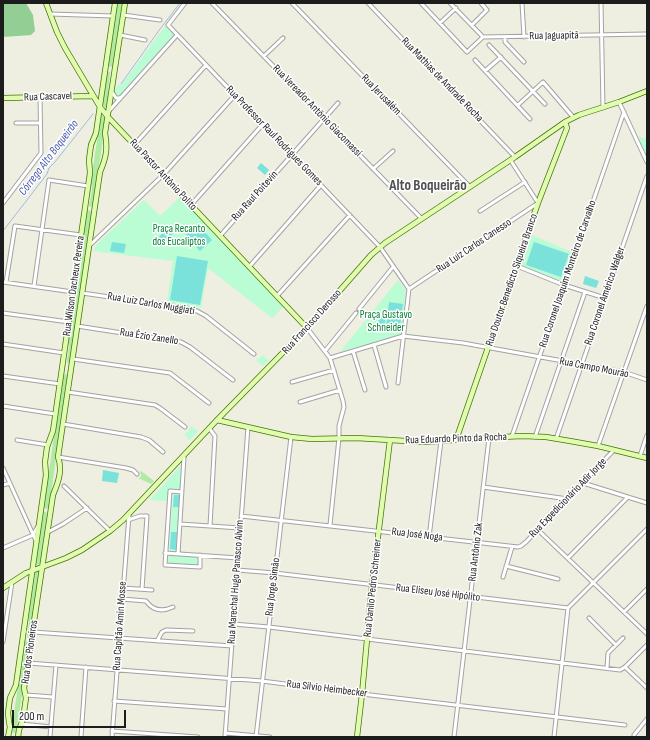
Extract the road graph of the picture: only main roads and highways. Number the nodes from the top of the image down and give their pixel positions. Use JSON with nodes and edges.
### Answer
{"nodes":[{"id":1,"x":46,"y":3,"type":"edge"},
{"id":2,"x":115,"y":3,"type":"edge"},
{"id":3,"x":124,"y":3,"type":"edge"},
{"id":4,"x":105,"y":72,"type":"junction"},
{"id":5,"x":114,"y":74,"type":"junction"},
{"id":6,"x":102,"y":90,"type":"junction"},
{"id":7,"x":646,"y":92,"type":"edge"},
{"id":8,"x":92,"y":94,"type":"junction"},
{"id":9,"x":3,"y":98,"type":"edge"},
{"id":10,"x":100,"y":107,"type":"junction"},
{"id":11,"x":108,"y":114,"type":"junction"},
{"id":12,"x":565,"y":122,"type":"junction"},
{"id":13,"x":116,"y":126,"type":"junction"},
{"id":14,"x":106,"y":129,"type":"junction"},
{"id":15,"x":86,"y":205,"type":"junction"},
{"id":16,"x":95,"y":207,"type":"junction"},
{"id":17,"x":307,"y":328,"type":"junction"},
{"id":18,"x":63,"y":361,"type":"junction"},
{"id":19,"x":72,"y":361,"type":"junction"},
{"id":20,"x":61,"y":375,"type":"junction"},
{"id":21,"x":70,"y":376,"type":"junction"},
{"id":22,"x":217,"y":420,"type":"junction"},
{"id":23,"x":390,"y":440,"type":"junction"},
{"id":24,"x":456,"y":440,"type":"junction"},
{"id":25,"x":647,"y":458,"type":"edge"},
{"id":26,"x":41,"y":512,"type":"junction"},
{"id":27,"x":50,"y":513,"type":"junction"},
{"id":28,"x":42,"y":566,"type":"junction"},
{"id":29,"x":33,"y":570,"type":"junction"},
{"id":30,"x":3,"y":588,"type":"edge"},
{"id":31,"x":23,"y":636,"type":"junction"},
{"id":32,"x":32,"y":639,"type":"junction"},
{"id":33,"x":9,"y":737,"type":"edge"},
{"id":34,"x":17,"y":737,"type":"edge"},
{"id":35,"x":357,"y":737,"type":"edge"}],
"edges":[{"from":1,"to":8,"type":"main road","name":"Rua Pastor Antônio Polito"},
{"from":2,"to":4,"type":"main road","name":"Rua Wilson Dacheux Pereira"},
{"from":3,"to":5,"type":"main road","name":"Rua Wilson Dacheux Pereira"},
{"from":4,"to":5,"type":"main road"},
{"from":4,"to":6,"type":"main road","name":"Rua Wilson Dacheux Pereira"},
{"from":5,"to":11,"type":"main road","name":"Rua Wilson Dacheux Pereira"},
{"from":6,"to":8,"type":"main road","name":"Rua Cascavel"},
{"from":6,"to":10,"type":"main road","name":"Rua Wilson Dacheux Pereira"},
{"from":7,"to":12,"type":"main road","name":"Rua Francisco Derosso"},
{"from":8,"to":9,"type":"main road","name":"Rua Cascavel"},
{"from":8,"to":10,"type":"main road","name":"Rua Pastor Antônio Polito"},
{"from":10,"to":11,"type":"main road","name":"Rua Pastor Antônio Polito"},
{"from":10,"to":15,"type":"main road","name":"Rua Wilson Dacheux Pereira"},
{"from":11,"to":13,"type":"main road","name":"Rua Pastor Antônio Polito"},
{"from":11,"to":14,"type":"main road","name":"Rua Wilson Dacheux Pereira"},
{"from":12,"to":17,"type":"main road","name":"Rua Francisco Derosso"},
{"from":12,"to":24,"type":"main road","name":"Rua Doutor Benedicto Siqueira Branco"},
{"from":13,"to":14,"type":"main road"},
{"from":13,"to":17,"type":"main road","name":"Rua Pastor Antônio Polito"},
{"from":14,"to":16,"type":"main road","name":"Rua Wilson Dacheux Pereira"},
{"from":15,"to":16,"type":"main road"},
{"from":15,"to":18,"type":"main road","name":"Rua Wilson Dacheux Pereira"},
{"from":16,"to":19,"type":"main road","name":"Rua Wilson Dacheux Pereira"},
{"from":17,"to":22,"type":"main road","name":"Rua Francisco Derosso"},
{"from":18,"to":19,"type":"main road"},
{"from":18,"to":20,"type":"main road","name":"Rua Wilson Dacheux Pereira"},
{"from":19,"to":21,"type":"main road","name":"Rua Wilson Dacheux Pereira"},
{"from":20,"to":21,"type":"main road"},
{"from":20,"to":26,"type":"main road","name":"Rua Wilson Dacheux Pereira"},
{"from":21,"to":27,"type":"main road","name":"Rua Wilson Dacheux Pereira"},
{"from":22,"to":23,"type":"main road","name":"Rua Eduardo Pinto da Rocha"},
{"from":22,"to":28,"type":"main road","name":"Rua Francisco Derosso"},
{"from":23,"to":24,"type":"main road","name":"Rua Eduardo Pinto da Rocha"},
{"from":23,"to":35,"type":"main road","name":"Rua Danilo Pedro Schreiner"},
{"from":24,"to":25,"type":"main road","name":"Rua Eduardo Pinto da Rocha"},
{"from":26,"to":27,"type":"main road"},
{"from":26,"to":29,"type":"main road","name":"Rua Wilson Dacheux Pereira"},
{"from":27,"to":28,"type":"main road","name":"Rua Wilson Dacheux Pereira"},
{"from":28,"to":29,"type":"main road","name":"Rua Francisco Derosso"},
{"from":28,"to":32,"type":"main road","name":"Rua dos Pioneiros"},
{"from":29,"to":30,"type":"main road","name":"Rua Francisco Derosso"},
{"from":29,"to":31,"type":"main road","name":"Rua dos Pioneiros"},
{"from":31,"to":32,"type":"main road"},
{"from":31,"to":33,"type":"main road","name":"Rua dos Pioneiros"},
{"from":32,"to":34,"type":"main road","name":"Rua dos Pioneiros"},
{"from":33,"to":34,"type":"main road"}]}
